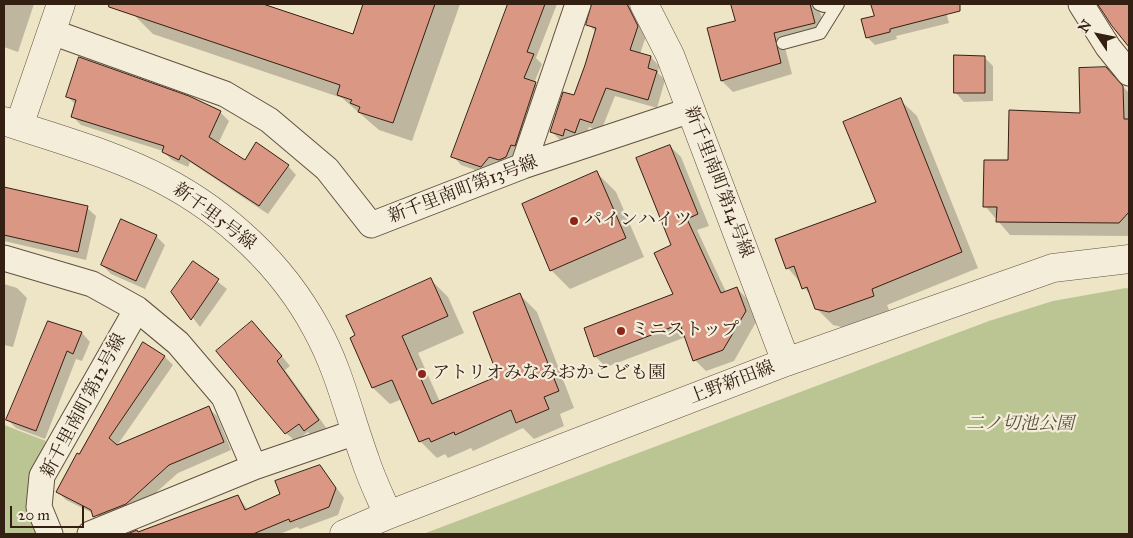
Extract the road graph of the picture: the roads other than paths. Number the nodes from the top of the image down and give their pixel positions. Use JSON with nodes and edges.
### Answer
{"nodes":[{"id":1,"x":61,"y":4,"type":"edge"},
{"id":2,"x":578,"y":4,"type":"edge"},
{"id":3,"x":644,"y":4,"type":"edge"},
{"id":4,"x":819,"y":4,"type":"edge"},
{"id":5,"x":829,"y":4,"type":"edge"},
{"id":6,"x":838,"y":4,"type":"edge"},
{"id":7,"x":1081,"y":4,"type":"edge"},
{"id":8,"x":52,"y":32,"type":"junction"},
{"id":9,"x":784,"y":43,"type":"dead end"},
{"id":10,"x":1129,"y":73,"type":"edge"},
{"id":11,"x":691,"y":110,"type":"junction"},
{"id":12,"x":12,"y":124,"type":"edge"},
{"id":13,"x":523,"y":166,"type":"junction"},
{"id":14,"x":4,"y":258,"type":"edge"},
{"id":15,"x":1129,"y":259,"type":"edge"},
{"id":16,"x":137,"y":309,"type":"junction"},
{"id":17,"x":786,"y":362,"type":"junction"},
{"id":18,"x":356,"y":432,"type":"junction"},
{"id":19,"x":254,"y":467,"type":"junction"},
{"id":20,"x":388,"y":514,"type":"junction"},
{"id":21,"x":50,"y":534,"type":"edge"},
{"id":22,"x":90,"y":534,"type":"edge"},
{"id":23,"x":344,"y":534,"type":"edge"}],
"edges":[{"from":1,"to":8,"type":"street"},
{"from":2,"to":13,"type":"street"},
{"from":3,"to":11,"type":"street","name":"新千里南町第14号線"},
{"from":4,"to":5,"type":"lane"},
{"from":6,"to":9,"type":"lane"},
{"from":7,"to":10,"type":"street"},
{"from":8,"to":12,"type":"street"},
{"from":8,"to":13,"type":"street","name":"新千里南町第13号線"},
{"from":11,"to":13,"type":"street","name":"新千里南町第13号線"},
{"from":11,"to":17,"type":"street","name":"新千里南町第14号線"},
{"from":12,"to":18,"type":"street","name":"新千里5号線"},
{"from":14,"to":16,"type":"street"},
{"from":15,"to":17,"type":"street","name":"上野新田線"},
{"from":16,"to":19,"type":"street"},
{"from":16,"to":21,"type":"street","name":"新千里南町第12号線"},
{"from":17,"to":20,"type":"street","name":"上野新田線"},
{"from":18,"to":19,"type":"street"},
{"from":18,"to":20,"type":"street","name":"新千里5号線"},
{"from":19,"to":22,"type":"street"},
{"from":20,"to":23,"type":"street","name":"上野新田線"}]}
